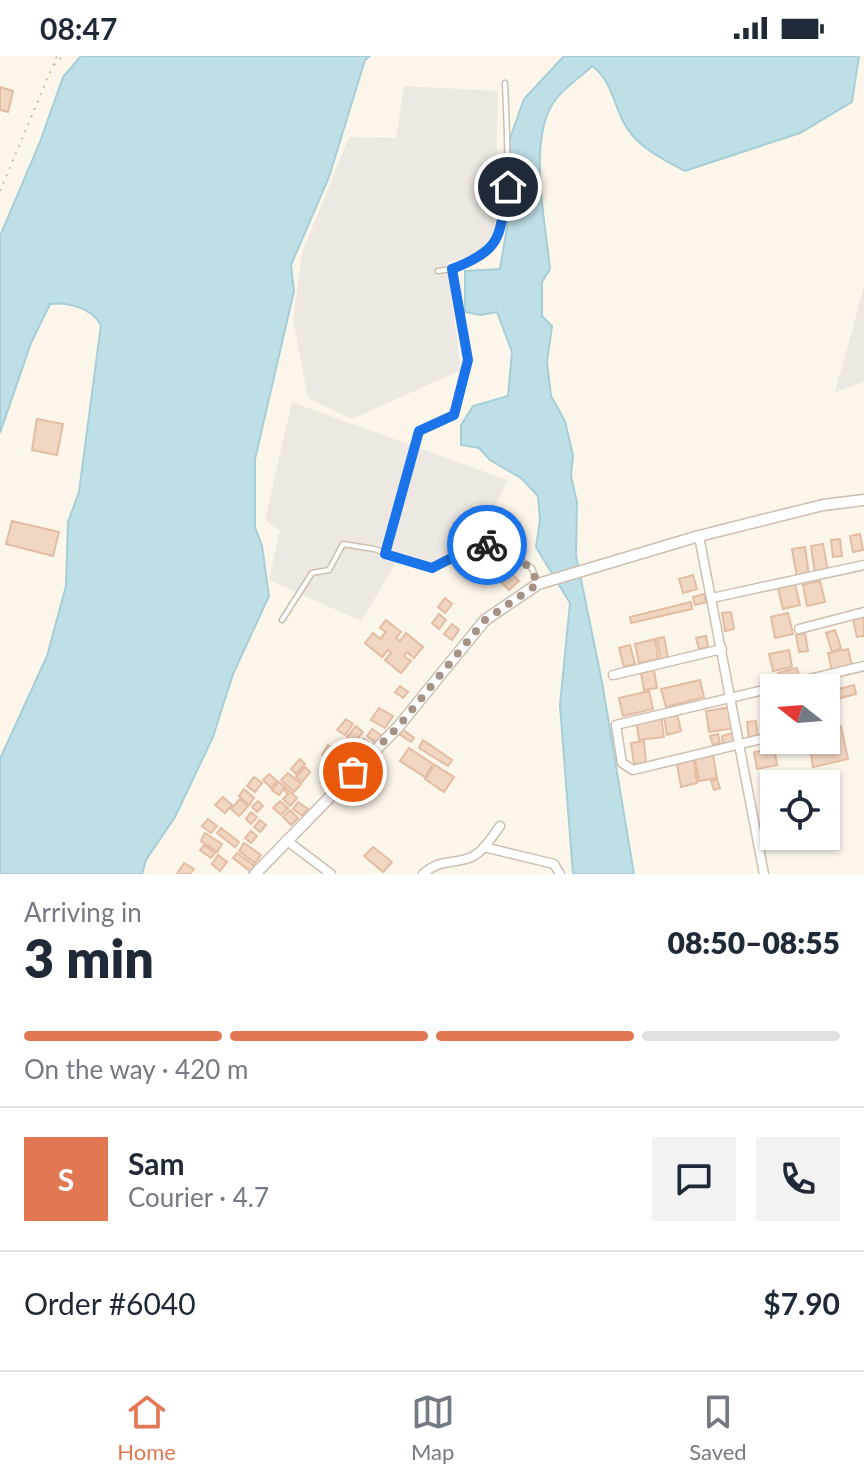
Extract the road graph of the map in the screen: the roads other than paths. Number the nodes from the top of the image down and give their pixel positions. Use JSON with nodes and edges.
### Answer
{"nodes":[{"id":1,"x":505,"y":83,"type":"dead end"},
{"id":2,"x":452,"y":269,"type":"junction"},
{"id":3,"x":438,"y":271,"type":"dead end"},
{"id":4,"x":864,"y":500,"type":"edge"},
{"id":5,"x":699,"y":536,"type":"junction"},
{"id":6,"x":385,"y":554,"type":"junction"},
{"id":7,"x":864,"y":565,"type":"edge"},
{"id":8,"x":538,"y":584,"type":"junction"},
{"id":9,"x":712,"y":598,"type":"junction"},
{"id":10,"x":864,"y":612,"type":"edge"},
{"id":11,"x":282,"y":620,"type":"dead end"},
{"id":12,"x":799,"y":629,"type":"dead end"},
{"id":13,"x":722,"y":649,"type":"junction"},
{"id":14,"x":864,"y":666,"type":"edge"},
{"id":15,"x":613,"y":675,"type":"dead end"},
{"id":16,"x":731,"y":696,"type":"junction"},
{"id":17,"x":760,"y":739,"type":"edge"},
{"id":18,"x":740,"y":743,"type":"junction"},
{"id":19,"x":500,"y":826,"type":"dead end"},
{"id":20,"x":286,"y":840,"type":"junction"},
{"id":21,"x":484,"y":847,"type":"junction"},
{"id":22,"x":255,"y":874,"type":"edge"},
{"id":23,"x":331,"y":874,"type":"edge"},
{"id":24,"x":423,"y":874,"type":"edge"},
{"id":25,"x":560,"y":874,"type":"edge"},
{"id":26,"x":764,"y":874,"type":"edge"}],
"edges":[{"from":1,"to":2,"type":"lane"},
{"from":2,"to":3,"type":"lane"},
{"from":2,"to":6,"type":"lane"},
{"from":4,"to":5,"type":"street"},
{"from":5,"to":8,"type":"street"},
{"from":5,"to":9,"type":"street"},
{"from":6,"to":8,"type":"lane"},
{"from":6,"to":11,"type":"lane"},
{"from":7,"to":9,"type":"street"},
{"from":8,"to":20,"type":"street"},
{"from":9,"to":13,"type":"street"},
{"from":10,"to":12,"type":"street"},
{"from":13,"to":15,"type":"street"},
{"from":13,"to":16,"type":"street"},
{"from":14,"to":16,"type":"street"},
{"from":16,"to":18,"type":"street"},
{"from":16,"to":18,"type":"street"},
{"from":17,"to":18,"type":"street"},
{"from":18,"to":26,"type":"street"},
{"from":19,"to":21,"type":"street"},
{"from":20,"to":22,"type":"street"},
{"from":20,"to":23,"type":"street"},
{"from":21,"to":24,"type":"street"},
{"from":21,"to":25,"type":"street"}]}
